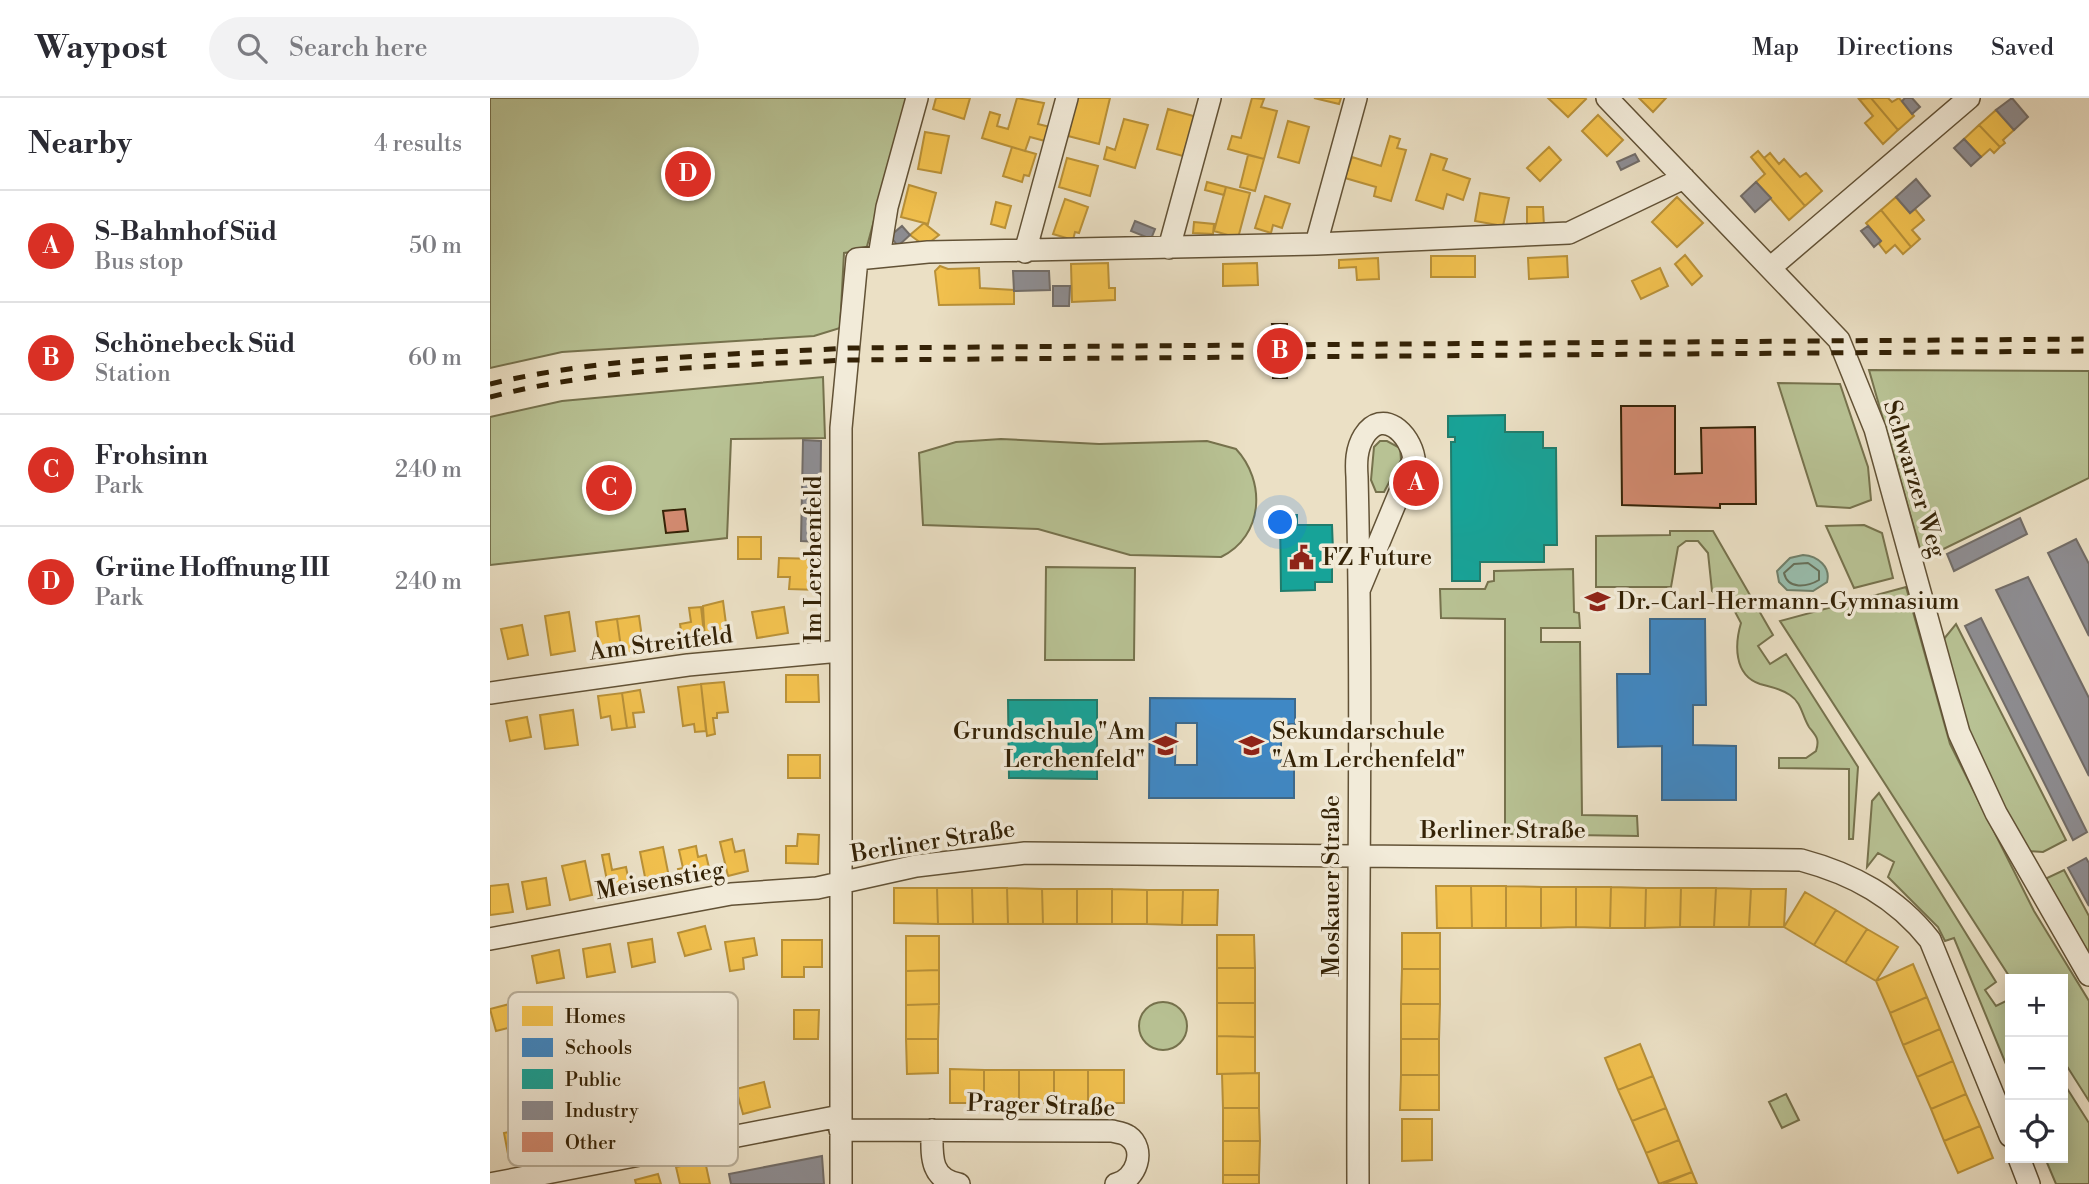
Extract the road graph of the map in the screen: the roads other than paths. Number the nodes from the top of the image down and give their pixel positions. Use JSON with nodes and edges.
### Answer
{"nodes":[{"id":1,"x":917,"y":98,"type":"edge"},
{"id":2,"x":1067,"y":98,"type":"edge"},
{"id":3,"x":1210,"y":98,"type":"edge"},
{"id":4,"x":1356,"y":98,"type":"edge"},
{"id":5,"x":1607,"y":98,"type":"edge"},
{"id":6,"x":1969,"y":98,"type":"edge"},
{"id":7,"x":1684,"y":178,"type":"junction"},
{"id":8,"x":1315,"y":244,"type":"junction"},
{"id":9,"x":1168,"y":248,"type":"junction"},
{"id":10,"x":1024,"y":252,"type":"junction"},
{"id":11,"x":879,"y":257,"type":"junction"},
{"id":12,"x":1770,"y":268,"type":"junction"},
{"id":13,"x":1360,"y":588,"type":"junction"},
{"id":14,"x":840,"y":651,"type":"junction"},
{"id":15,"x":490,"y":693,"type":"edge"},
{"id":16,"x":1360,"y":857,"type":"junction"},
{"id":17,"x":840,"y":882,"type":"junction"},
{"id":18,"x":490,"y":939,"type":"edge"},
{"id":19,"x":2089,"y":975,"type":"edge"},
{"id":20,"x":840,"y":1123,"type":"junction"},
{"id":21,"x":2005,"y":1124,"type":"edge"},
{"id":22,"x":932,"y":1130,"type":"junction"},
{"id":23,"x":738,"y":1141,"type":"edge"},
{"id":24,"x":2021,"y":1163,"type":"edge"},
{"id":25,"x":593,"y":1166,"type":"edge"},
{"id":26,"x":490,"y":1184,"type":"edge"},
{"id":27,"x":841,"y":1184,"type":"edge"},
{"id":28,"x":958,"y":1184,"type":"edge"},
{"id":29,"x":1116,"y":1184,"type":"edge"},
{"id":30,"x":1358,"y":1184,"type":"edge"},
{"id":31,"x":2029,"y":1184,"type":"edge"}],
"edges":[{"from":1,"to":11,"type":"street"},
{"from":2,"to":10,"type":"street"},
{"from":3,"to":9,"type":"street"},
{"from":4,"to":8,"type":"street"},
{"from":5,"to":7,"type":"street","name":"Schwarzer Weg"},
{"from":6,"to":12,"type":"street"},
{"from":7,"to":8,"type":"street"},
{"from":7,"to":12,"type":"street","name":"Schwarzer Weg"},
{"from":8,"to":9,"type":"street"},
{"from":9,"to":10,"type":"street"},
{"from":10,"to":11,"type":"street"},
{"from":11,"to":14,"type":"street","name":"Im Lerchenfeld"},
{"from":12,"to":19,"type":"street","name":"Schwarzer Weg"},
{"from":13,"to":13,"type":"street","name":"Moskauer Straße"},
{"from":13,"to":16,"type":"street","name":"Moskauer Straße"},
{"from":14,"to":15,"type":"street","name":"Am Streitfeld"},
{"from":14,"to":17,"type":"street","name":"Im Lerchenfeld"},
{"from":16,"to":17,"type":"street","name":"Berliner Straße"},
{"from":16,"to":21,"type":"street","name":"Berliner Straße"},
{"from":16,"to":30,"type":"street","name":"Moskauer Straße"},
{"from":17,"to":18,"type":"street","name":"Meisenstieg"},
{"from":17,"to":20,"type":"street"},
{"from":20,"to":22,"type":"street","name":"Prager Straße"},
{"from":20,"to":23,"type":"street","name":"Prager Straße"},
{"from":20,"to":27,"type":"street"},
{"from":22,"to":28,"type":"street","name":"Prager Straße"},
{"from":22,"to":29,"type":"street","name":"Prager Straße"},
{"from":24,"to":31,"type":"street"},
{"from":25,"to":26,"type":"street","name":"Prager Straße"}]}
